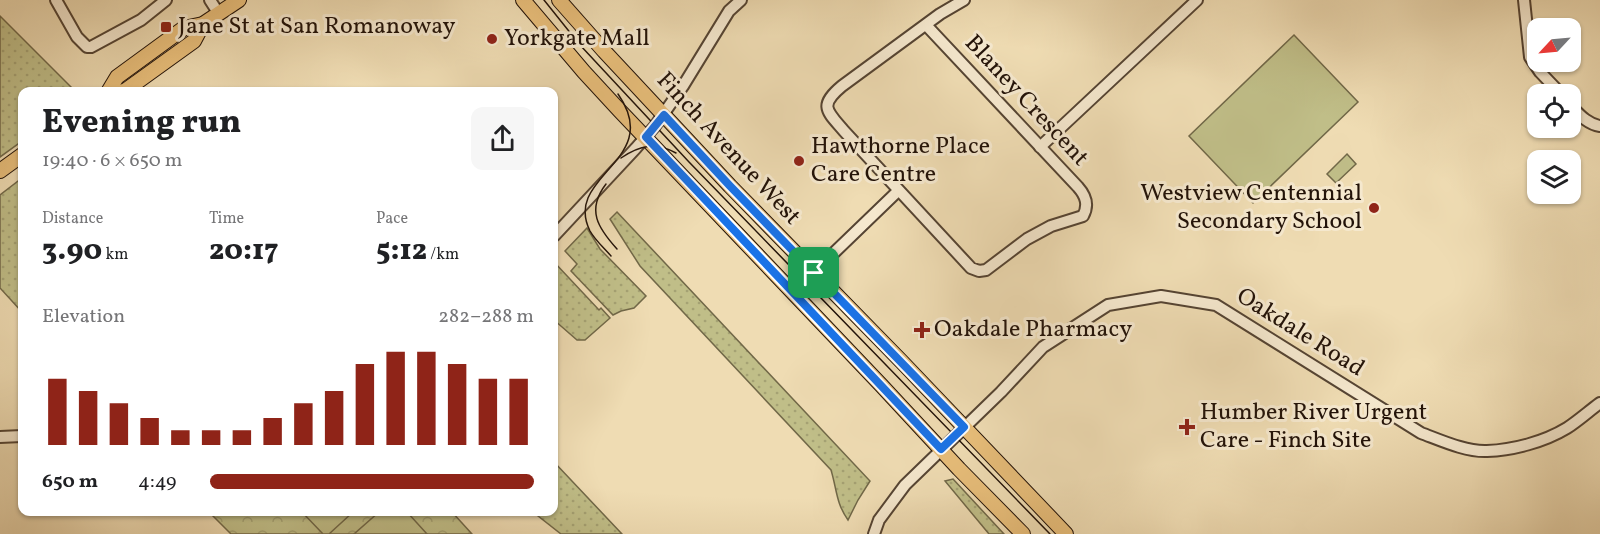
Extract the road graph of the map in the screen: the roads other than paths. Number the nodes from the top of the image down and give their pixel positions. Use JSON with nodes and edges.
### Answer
{"nodes":[{"id":1,"x":56,"y":0,"type":"edge"},
{"id":2,"x":166,"y":0,"type":"edge"},
{"id":3,"x":210,"y":0,"type":"edge"},
{"id":4,"x":239,"y":0,"type":"edge"},
{"id":5,"x":523,"y":0,"type":"edge"},
{"id":6,"x":559,"y":0,"type":"edge"},
{"id":7,"x":741,"y":0,"type":"edge"},
{"id":8,"x":964,"y":0,"type":"edge"},
{"id":9,"x":1197,"y":0,"type":"edge"},
{"id":10,"x":1524,"y":0,"type":"edge"},
{"id":11,"x":219,"y":14,"type":"junction"},
{"id":12,"x":203,"y":24,"type":"junction"},
{"id":13,"x":926,"y":25,"type":"junction"},
{"id":14,"x":145,"y":56,"type":"junction"},
{"id":15,"x":155,"y":69,"type":"junction"},
{"id":16,"x":1551,"y":84,"type":"edge"},
{"id":17,"x":111,"y":87,"type":"edge"},
{"id":18,"x":128,"y":87,"type":"edge"},
{"id":19,"x":664,"y":115,"type":"junction"},
{"id":20,"x":1581,"y":116,"type":"edge"},
{"id":21,"x":1600,"y":126,"type":"edge"},
{"id":22,"x":646,"y":137,"type":"junction"},
{"id":23,"x":1040,"y":147,"type":"junction"},
{"id":24,"x":18,"y":158,"type":"edge"},
{"id":25,"x":0,"y":171,"type":"edge"},
{"id":26,"x":898,"y":191,"type":"junction"},
{"id":27,"x":558,"y":232,"type":"edge"},
{"id":28,"x":814,"y":273,"type":"junction"},
{"id":29,"x":1600,"y":403,"type":"edge"},
{"id":30,"x":964,"y":427,"type":"junction"},
{"id":31,"x":18,"y":436,"type":"edge"},
{"id":32,"x":0,"y":437,"type":"edge"},
{"id":33,"x":941,"y":449,"type":"junction"},
{"id":34,"x":874,"y":534,"type":"edge"},
{"id":35,"x":1023,"y":534,"type":"edge"},
{"id":36,"x":1066,"y":534,"type":"edge"}],
"edges":[{"from":1,"to":2,"type":"street"},
{"from":3,"to":11,"type":"street"},
{"from":4,"to":11,"type":"main road"},
{"from":5,"to":22,"type":"main road"},
{"from":6,"to":19,"type":"main road","name":"Finch Avenue West"},
{"from":7,"to":19,"type":"street"},
{"from":8,"to":13,"type":"street"},
{"from":9,"to":23,"type":"street"},
{"from":10,"to":16,"type":"street"},
{"from":11,"to":12,"type":"main road"},
{"from":12,"to":14,"type":"main road"},
{"from":12,"to":15,"type":"main road"},
{"from":13,"to":23,"type":"street","name":"Blaney Crescent"},
{"from":13,"to":26,"type":"street","name":"Blaney Crescent"},
{"from":14,"to":15,"type":"main road"},
{"from":14,"to":17,"type":"main road"},
{"from":15,"to":18,"type":"main road"},
{"from":19,"to":22,"type":"street"},
{"from":19,"to":28,"type":"main road","name":"Finch Avenue West"},
{"from":20,"to":21,"type":"street"},
{"from":22,"to":27,"type":"street"},
{"from":22,"to":33,"type":"main road"},
{"from":23,"to":26,"type":"street","name":"Blaney Crescent"},
{"from":24,"to":25,"type":"main road"},
{"from":26,"to":28,"type":"street"},
{"from":28,"to":30,"type":"main road","name":"Finch Avenue West"},
{"from":29,"to":30,"type":"street","name":"Oakdale Road"},
{"from":30,"to":33,"type":"street","name":"Oakdale Road"},
{"from":30,"to":36,"type":"main road","name":"Finch Avenue West"},
{"from":31,"to":32,"type":"street"},
{"from":33,"to":34,"type":"street","name":"Oakdale Road"},
{"from":33,"to":35,"type":"main road"}]}
